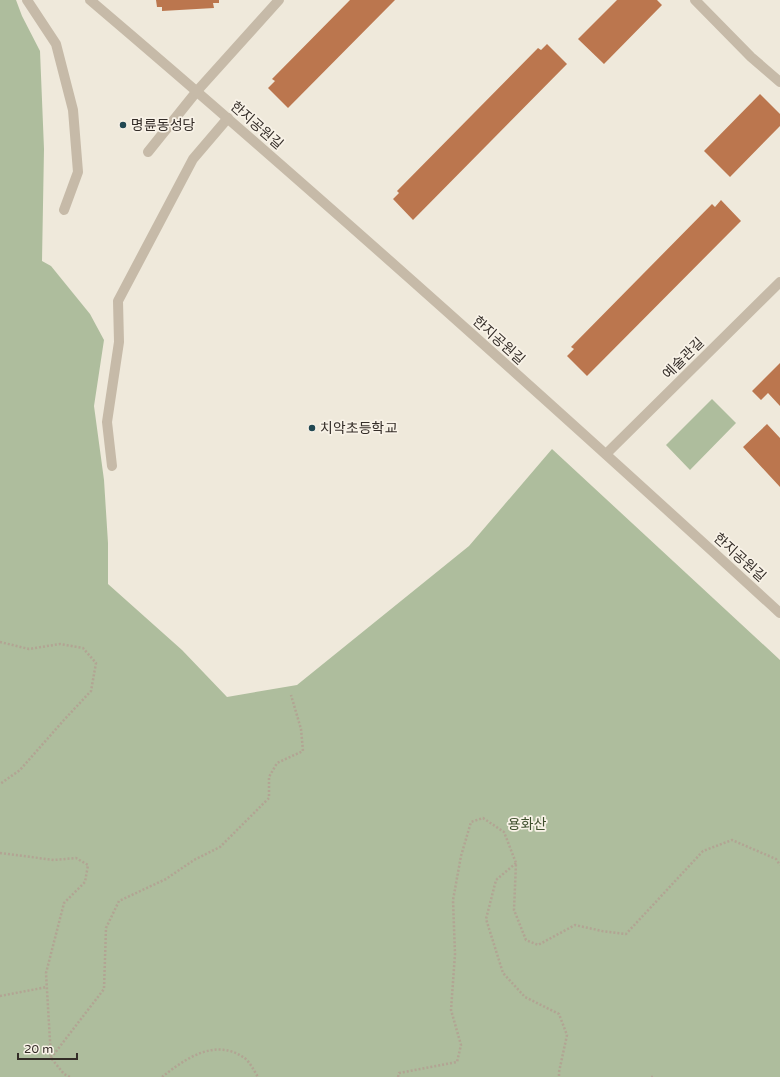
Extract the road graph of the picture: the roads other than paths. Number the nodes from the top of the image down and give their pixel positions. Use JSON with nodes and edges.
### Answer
{"nodes":[{"id":1,"x":27,"y":0,"type":"edge"},
{"id":2,"x":90,"y":0,"type":"edge"},
{"id":3,"x":279,"y":0,"type":"edge"},
{"id":4,"x":695,"y":0,"type":"edge"},
{"id":5,"x":780,"y":82,"type":"edge"},
{"id":6,"x":197,"y":91,"type":"junction"},
{"id":7,"x":228,"y":118,"type":"junction"},
{"id":8,"x":148,"y":152,"type":"dead end"},
{"id":9,"x":64,"y":210,"type":"dead end"},
{"id":10,"x":780,"y":282,"type":"edge"},
{"id":11,"x":606,"y":454,"type":"junction"},
{"id":12,"x":112,"y":466,"type":"dead end"},
{"id":13,"x":780,"y":613,"type":"edge"}],
"edges":[{"from":1,"to":9,"type":"street"},
{"from":2,"to":6,"type":"street","name":"한지공원길"},
{"from":3,"to":6,"type":"street"},
{"from":4,"to":5,"type":"street"},
{"from":6,"to":7,"type":"street","name":"한지공원길"},
{"from":6,"to":8,"type":"street"},
{"from":7,"to":11,"type":"street","name":"한지공원길"},
{"from":7,"to":12,"type":"street"},
{"from":10,"to":11,"type":"street","name":"예술관길"},
{"from":11,"to":13,"type":"street","name":"한지공원길"}]}
